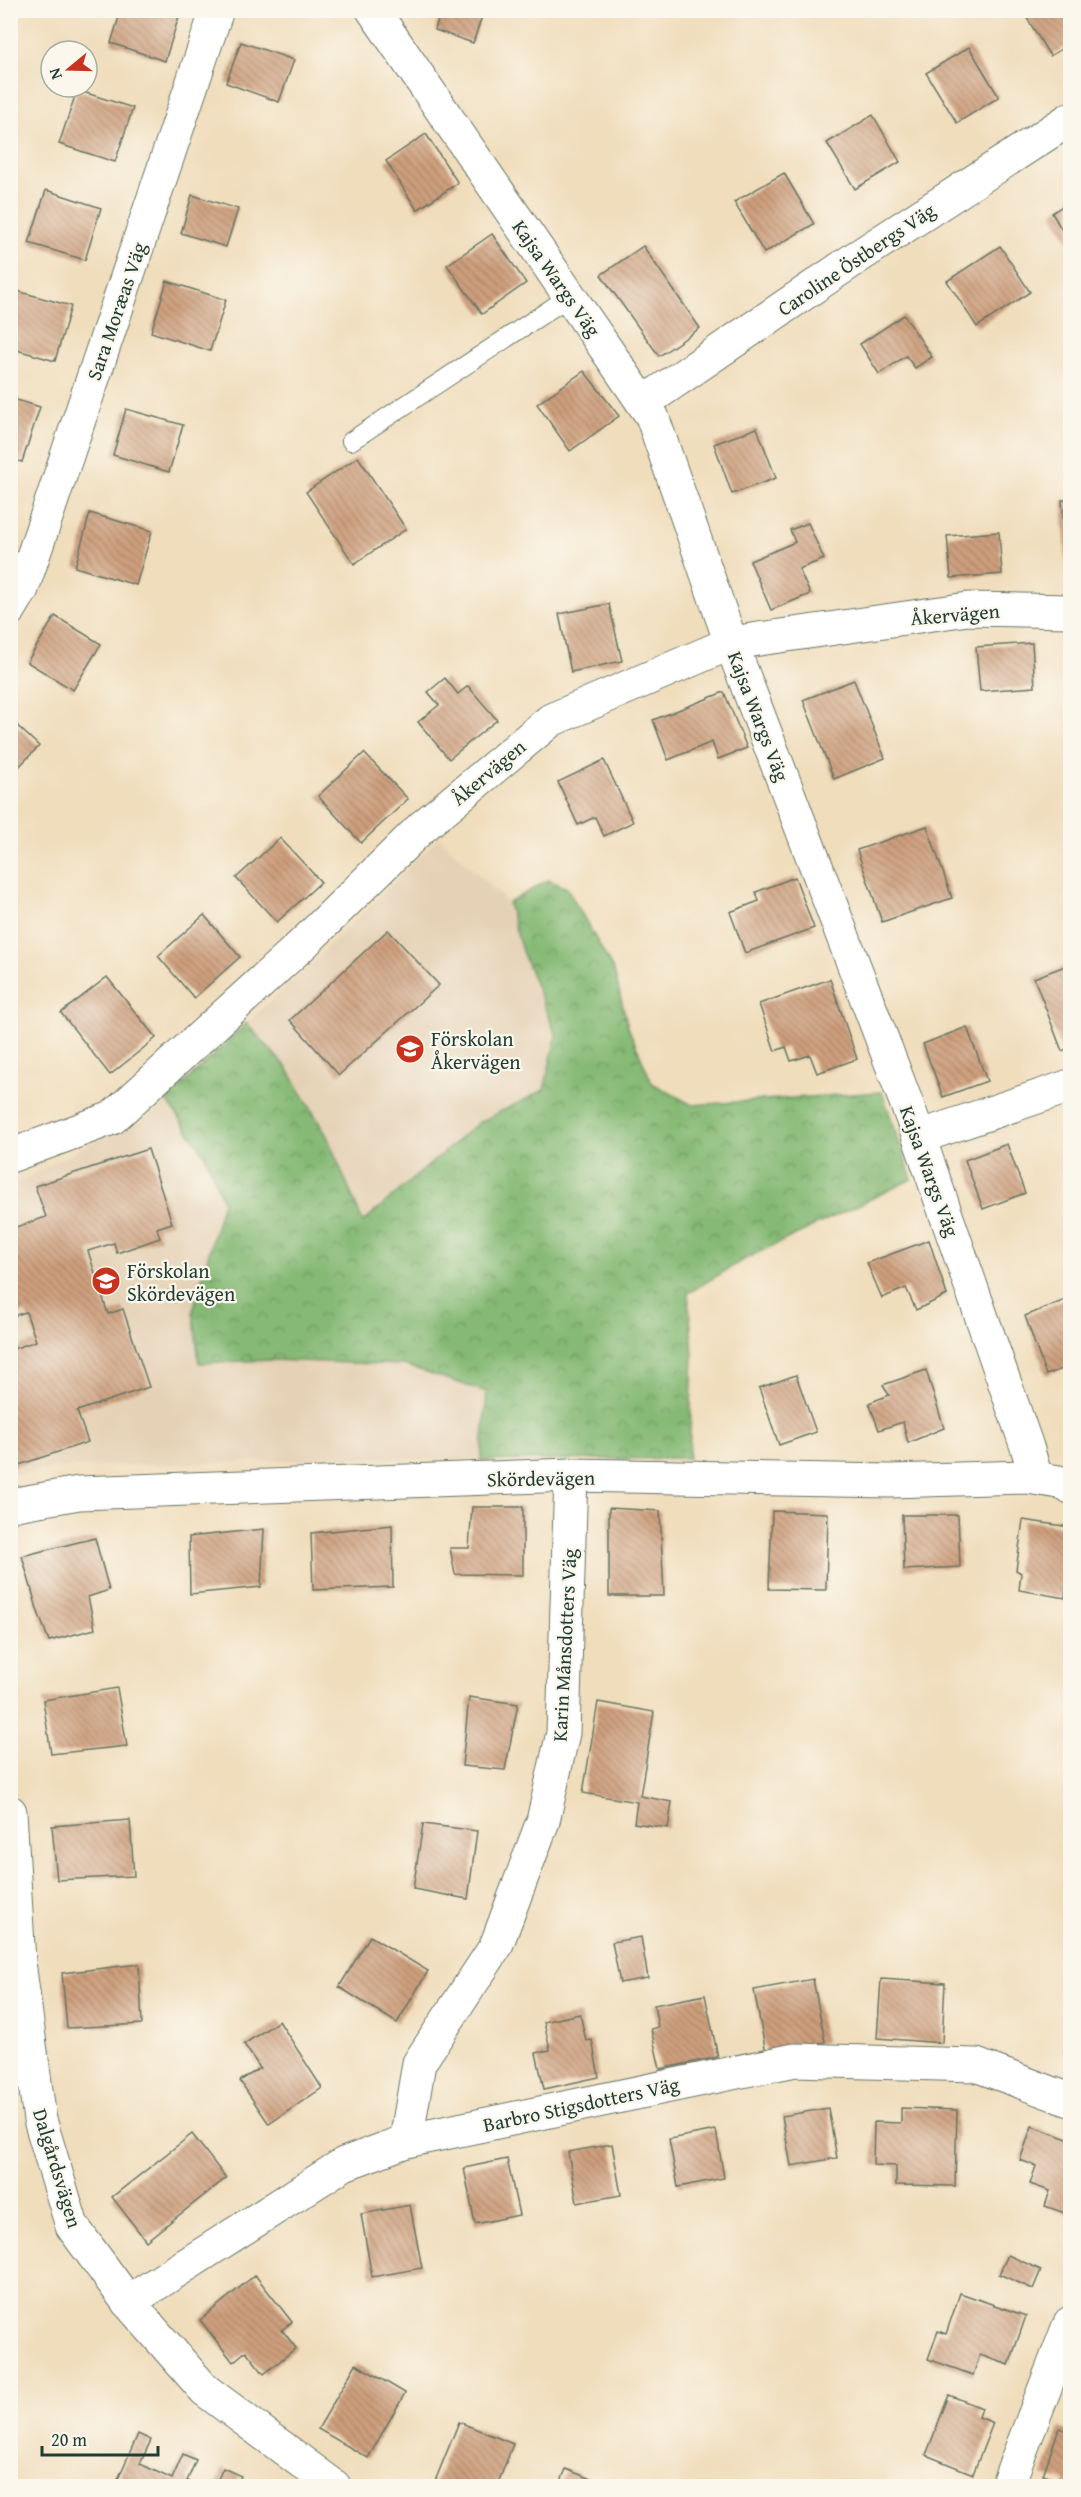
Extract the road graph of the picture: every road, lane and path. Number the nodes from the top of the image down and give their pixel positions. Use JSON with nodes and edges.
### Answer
{"nodes":[{"id":1,"x":217,"y":10,"type":"edge"},
{"id":2,"x":373,"y":10,"type":"edge"},
{"id":3,"x":1071,"y":119,"type":"edge"},
{"id":4,"x":570,"y":296,"type":"junction"},
{"id":5,"x":643,"y":402,"type":"junction"},
{"id":6,"x":351,"y":441,"type":"dead end"},
{"id":7,"x":10,"y":609,"type":"edge"},
{"id":8,"x":1071,"y":611,"type":"edge"},
{"id":9,"x":731,"y":643,"type":"junction"},
{"id":10,"x":1071,"y":1086,"type":"edge"},
{"id":11,"x":919,"y":1137,"type":"junction"},
{"id":12,"x":10,"y":1156,"type":"edge"},
{"id":13,"x":571,"y":1475,"type":"junction"},
{"id":14,"x":1036,"y":1478,"type":"junction"},
{"id":15,"x":1071,"y":1486,"type":"edge"},
{"id":16,"x":10,"y":1505,"type":"edge"},
{"id":17,"x":10,"y":1812,"type":"edge"},
{"id":18,"x":1071,"y":2100,"type":"edge"},
{"id":19,"x":406,"y":2141,"type":"junction"},
{"id":20,"x":128,"y":2302,"type":"junction"},
{"id":21,"x":1071,"y":2323,"type":"edge"},
{"id":22,"x":334,"y":2487,"type":"edge"},
{"id":23,"x":1007,"y":2487,"type":"edge"}],
"edges":[{"from":1,"to":7,"type":"street","name":"Sara Moræas Väg"},
{"from":2,"to":4,"type":"street","name":"Kajsa Wargs Väg"},
{"from":3,"to":5,"type":"street","name":"Caroline Östbergs Väg"},
{"from":4,"to":5,"type":"street","name":"Kajsa Wargs Väg"},
{"from":4,"to":6,"type":"lane"},
{"from":5,"to":9,"type":"street","name":"Kajsa Wargs Väg"},
{"from":8,"to":9,"type":"street","name":"Åkervägen"},
{"from":9,"to":11,"type":"street","name":"Kajsa Wargs Väg"},
{"from":9,"to":12,"type":"street","name":"Åkervägen"},
{"from":10,"to":11,"type":"street"},
{"from":11,"to":14,"type":"street","name":"Kajsa Wargs Väg"},
{"from":13,"to":14,"type":"street","name":"Skördevägen"},
{"from":13,"to":16,"type":"street","name":"Skördevägen"},
{"from":13,"to":19,"type":"street","name":"Karin Månsdotters Väg"},
{"from":14,"to":15,"type":"street","name":"Skördevägen"},
{"from":17,"to":20,"type":"street","name":"Dalgårdsvägen"},
{"from":18,"to":19,"type":"street","name":"Barbro Stigsdotters Väg"},
{"from":19,"to":20,"type":"street","name":"Barbro Stigsdotters Väg"},
{"from":20,"to":22,"type":"street","name":"Dalgårdsvägen"},
{"from":21,"to":23,"type":"street"}]}
